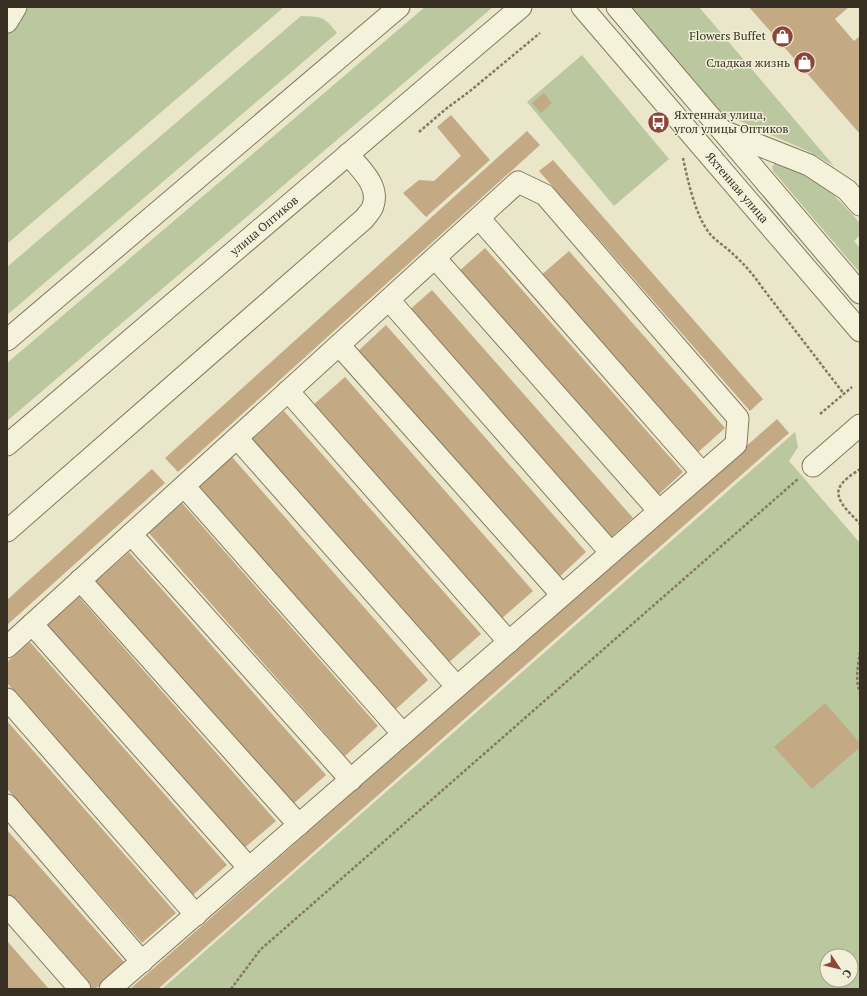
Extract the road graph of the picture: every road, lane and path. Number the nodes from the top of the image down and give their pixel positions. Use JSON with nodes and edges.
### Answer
{"nodes":[{"id":1,"x":16,"y":7,"type":"edge"},
{"id":2,"x":399,"y":7,"type":"edge"},
{"id":3,"x":522,"y":7,"type":"edge"},
{"id":4,"x":582,"y":7,"type":"edge"},
{"id":5,"x":617,"y":7,"type":"edge"},
{"id":6,"x":7,"y":22,"type":"edge"},
{"id":7,"x":540,"y":34,"type":"dead end"},
{"id":8,"x":721,"y":130,"type":"junction"},
{"id":9,"x":419,"y":132,"type":"dead end"},
{"id":10,"x":348,"y":154,"type":"junction"},
{"id":11,"x":683,"y":155,"type":"dead end"},
{"id":12,"x":860,"y":205,"type":"edge"},
{"id":13,"x":479,"y":218,"type":"junction"},
{"id":14,"x":435,"y":258,"type":"junction"},
{"id":15,"x":860,"y":293,"type":"edge"},
{"id":16,"x":389,"y":300,"type":"junction"},
{"id":17,"x":860,"y":331,"type":"edge"},
{"id":18,"x":7,"y":340,"type":"edge"},
{"id":19,"x":339,"y":345,"type":"junction"},
{"id":20,"x":852,"y":388,"type":"dead end"},
{"id":21,"x":288,"y":391,"type":"junction"},
{"id":22,"x":844,"y":394,"type":"junction"},
{"id":23,"x":820,"y":414,"type":"dead end"},
{"id":24,"x":860,"y":425,"type":"edge"},
{"id":25,"x":237,"y":438,"type":"junction"},
{"id":26,"x":7,"y":445,"type":"edge"},
{"id":27,"x":813,"y":466,"type":"dead end"},
{"id":28,"x":860,"y":468,"type":"edge"},
{"id":29,"x":702,"y":473,"type":"junction"},
{"id":30,"x":184,"y":486,"type":"junction"},
{"id":31,"x":786,"y":490,"type":"dead end"},
{"id":32,"x":659,"y":511,"type":"junction"},
{"id":33,"x":860,"y":524,"type":"edge"},
{"id":34,"x":7,"y":531,"type":"edge"},
{"id":35,"x":131,"y":534,"type":"junction"},
{"id":36,"x":611,"y":553,"type":"junction"},
{"id":37,"x":80,"y":580,"type":"junction"},
{"id":38,"x":562,"y":595,"type":"junction"},
{"id":39,"x":32,"y":624,"type":"junction"},
{"id":40,"x":509,"y":642,"type":"junction"},
{"id":41,"x":7,"y":647,"type":"edge"},
{"id":42,"x":860,"y":652,"type":"edge"},
{"id":43,"x":457,"y":687,"type":"junction"},
{"id":44,"x":860,"y":693,"type":"edge"},
{"id":45,"x":7,"y":698,"type":"edge"},
{"id":46,"x":403,"y":734,"type":"junction"},
{"id":47,"x":351,"y":780,"type":"junction"},
{"id":48,"x":7,"y":805,"type":"edge"},
{"id":49,"x":299,"y":825,"type":"junction"},
{"id":50,"x":249,"y":868,"type":"junction"},
{"id":51,"x":7,"y":906,"type":"edge"},
{"id":52,"x":196,"y":914,"type":"junction"},
{"id":53,"x":142,"y":962,"type":"junction"},
{"id":54,"x":80,"y":989,"type":"edge"},
{"id":55,"x":110,"y":989,"type":"edge"},
{"id":56,"x":232,"y":989,"type":"edge"}],
"edges":[{"from":1,"to":6,"type":"street"},
{"from":2,"to":18,"type":"street"},
{"from":3,"to":10,"type":"street","name":"улица Оптиков"},
{"from":4,"to":17,"type":"street","name":"Яхтенная улица"},
{"from":5,"to":8,"type":"street","name":"Яхтенная улица"},
{"from":7,"to":9,"type":"path"},
{"from":8,"to":12,"type":"street"},
{"from":8,"to":15,"type":"street","name":"Яхтенная улица"},
{"from":10,"to":26,"type":"street","name":"улица Оптиков"},
{"from":10,"to":34,"type":"street"},
{"from":11,"to":22,"type":"path"},
{"from":13,"to":14,"type":"street"},
{"from":13,"to":29,"type":"street"},
{"from":13,"to":29,"type":"street"},
{"from":14,"to":16,"type":"street"},
{"from":14,"to":32,"type":"street"},
{"from":16,"to":19,"type":"street"},
{"from":16,"to":36,"type":"street"},
{"from":19,"to":21,"type":"street"},
{"from":19,"to":38,"type":"street"},
{"from":20,"to":22,"type":"path"},
{"from":21,"to":25,"type":"street"},
{"from":21,"to":40,"type":"street"},
{"from":22,"to":23,"type":"path"},
{"from":24,"to":27,"type":"street"},
{"from":25,"to":30,"type":"street"},
{"from":25,"to":43,"type":"street"},
{"from":28,"to":33,"type":"path"},
{"from":29,"to":32,"type":"street"},
{"from":30,"to":35,"type":"street"},
{"from":30,"to":46,"type":"street"},
{"from":31,"to":56,"type":"path"},
{"from":32,"to":36,"type":"street"},
{"from":35,"to":37,"type":"street"},
{"from":35,"to":47,"type":"street"},
{"from":36,"to":38,"type":"street"},
{"from":37,"to":39,"type":"street"},
{"from":37,"to":49,"type":"street"},
{"from":38,"to":40,"type":"street"},
{"from":39,"to":41,"type":"street"},
{"from":39,"to":50,"type":"street"},
{"from":40,"to":43,"type":"street"},
{"from":42,"to":44,"type":"path"},
{"from":43,"to":46,"type":"street"},
{"from":45,"to":52,"type":"street"},
{"from":46,"to":47,"type":"street"},
{"from":47,"to":49,"type":"street"},
{"from":48,"to":53,"type":"street"},
{"from":49,"to":50,"type":"street"},
{"from":50,"to":52,"type":"street"},
{"from":51,"to":54,"type":"street"},
{"from":52,"to":53,"type":"street"},
{"from":53,"to":55,"type":"street"}]}
